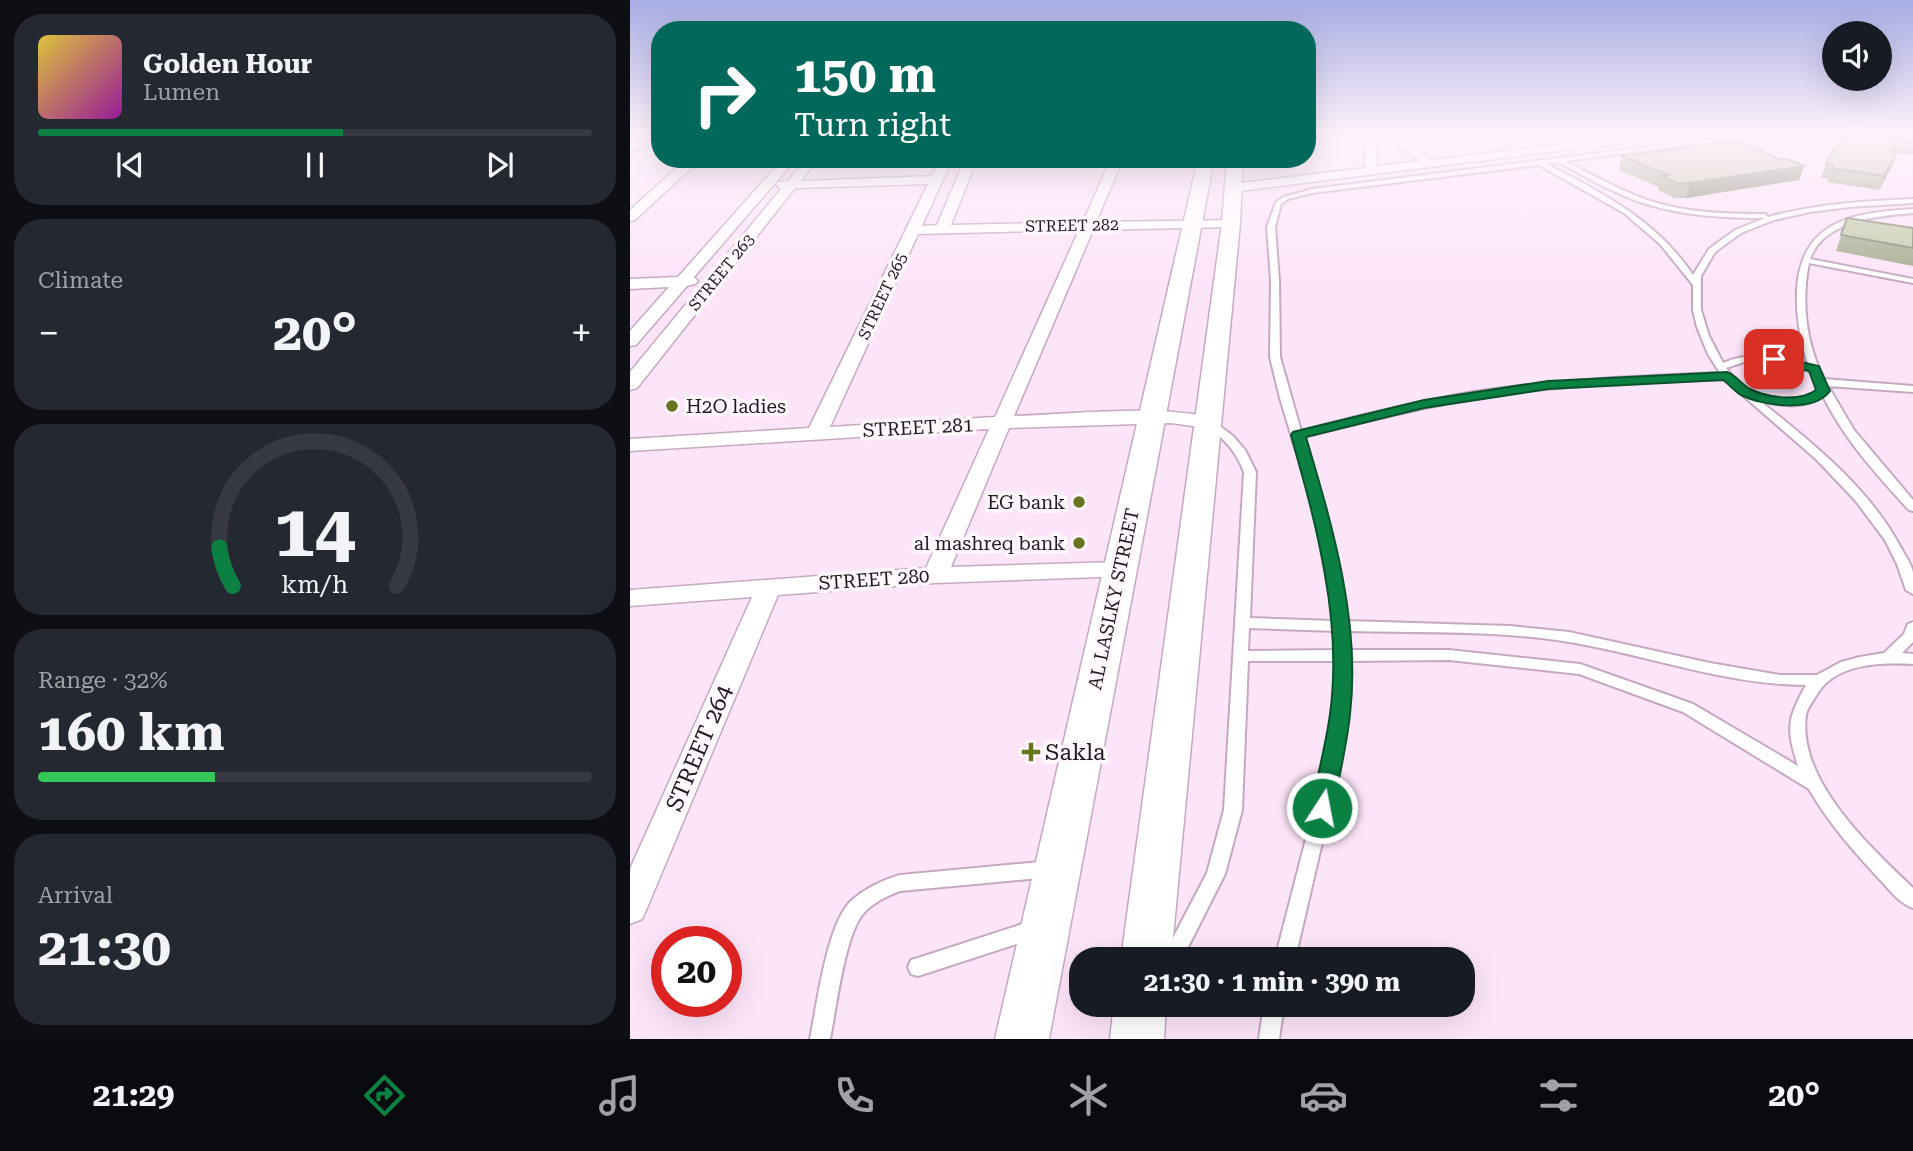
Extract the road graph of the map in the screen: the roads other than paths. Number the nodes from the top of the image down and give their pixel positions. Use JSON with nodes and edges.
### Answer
{"nodes":[{"id":1,"x":667,"y":183,"type":"edge"},
{"id":2,"x":769,"y":183,"type":"edge"},
{"id":3,"x":835,"y":183,"type":"edge"},
{"id":4,"x":934,"y":183,"type":"edge"},
{"id":5,"x":961,"y":183,"type":"edge"},
{"id":6,"x":1106,"y":183,"type":"edge"},
{"id":7,"x":1201,"y":183,"type":"edge"},
{"id":8,"x":1233,"y":183,"type":"edge"},
{"id":9,"x":1362,"y":183,"type":"edge"},
{"id":10,"x":1582,"y":183,"type":"edge"},
{"id":11,"x":1605,"y":183,"type":"edge"},
{"id":12,"x":791,"y":185,"type":"junction"},
{"id":13,"x":767,"y":186,"type":"junction"},
{"id":14,"x":1913,"y":201,"type":"edge"},
{"id":15,"x":1913,"y":211,"type":"edge"},
{"id":16,"x":1773,"y":216,"type":"junction"},
{"id":17,"x":630,"y":217,"type":"edge"},
{"id":18,"x":1193,"y":222,"type":"junction"},
{"id":19,"x":1231,"y":223,"type":"junction"},
{"id":20,"x":1089,"y":224,"type":"junction"},
{"id":21,"x":943,"y":228,"type":"junction"},
{"id":22,"x":913,"y":230,"type":"junction"},
{"id":23,"x":1834,"y":230,"type":"junction"},
{"id":24,"x":1846,"y":232,"type":"edge"},
{"id":25,"x":1805,"y":260,"type":"junction"},
{"id":26,"x":714,"y":280,"type":"junction"},
{"id":27,"x":682,"y":281,"type":"junction"},
{"id":28,"x":1913,"y":281,"type":"edge"},
{"id":29,"x":1694,"y":283,"type":"junction"},
{"id":30,"x":630,"y":284,"type":"edge"},
{"id":31,"x":630,"y":341,"type":"edge"},
{"id":32,"x":1814,"y":369,"type":"junction"},
{"id":33,"x":1724,"y":371,"type":"junction"},
{"id":34,"x":630,"y":384,"type":"edge"},
{"id":35,"x":1821,"y":386,"type":"junction"},
{"id":36,"x":1913,"y":389,"type":"edge"},
{"id":37,"x":1745,"y":392,"type":"junction"},
{"id":38,"x":1152,"y":417,"type":"junction"},
{"id":39,"x":1003,"y":422,"type":"junction"},
{"id":40,"x":1206,"y":422,"type":"junction"},
{"id":41,"x":817,"y":433,"type":"junction"},
{"id":42,"x":1298,"y":435,"type":"junction"},
{"id":43,"x":630,"y":445,"type":"edge"},
{"id":44,"x":1913,"y":507,"type":"edge"},
{"id":45,"x":1119,"y":570,"type":"junction"},
{"id":46,"x":935,"y":575,"type":"junction"},
{"id":47,"x":768,"y":588,"type":"junction"},
{"id":48,"x":1913,"y":590,"type":"edge"},
{"id":49,"x":630,"y":598,"type":"edge"},
{"id":50,"x":1243,"y":623,"type":"junction"},
{"id":51,"x":1342,"y":625,"type":"junction"},
{"id":52,"x":1913,"y":627,"type":"edge"},
{"id":53,"x":1343,"y":654,"type":"junction"},
{"id":54,"x":1240,"y":656,"type":"junction"},
{"id":55,"x":1889,"y":657,"type":"junction"},
{"id":56,"x":1913,"y":659,"type":"edge"},
{"id":57,"x":1819,"y":680,"type":"junction"},
{"id":58,"x":1812,"y":783,"type":"junction"},
{"id":59,"x":1057,"y":869,"type":"junction"},
{"id":60,"x":1913,"y":901,"type":"edge"},
{"id":61,"x":630,"y":908,"type":"edge"},
{"id":62,"x":1045,"y":925,"type":"junction"},
{"id":63,"x":1147,"y":947,"type":"edge"},
{"id":64,"x":1178,"y":947,"type":"edge"},
{"id":65,"x":1288,"y":947,"type":"edge"},
{"id":66,"x":918,"y":967,"type":"dead end"},
{"id":67,"x":1272,"y":1017,"type":"edge"},
{"id":68,"x":820,"y":1039,"type":"edge"},
{"id":69,"x":1022,"y":1039,"type":"edge"},
{"id":70,"x":1269,"y":1039,"type":"edge"}],
"edges":[{"from":1,"to":17,"type":"street"},
{"from":2,"to":13,"type":"street","name":"STREET 263"},
{"from":3,"to":12,"type":"street"},
{"from":4,"to":22,"type":"street","name":"STREET 265"},
{"from":5,"to":21,"type":"street"},
{"from":6,"to":20,"type":"street"},
{"from":7,"to":18,"type":"main road","name":"AL LASLKY STREET"},
{"from":8,"to":19,"type":"main road"},
{"from":9,"to":42,"type":"lane"},
{"from":10,"to":29,"type":"lane"},
{"from":11,"to":16,"type":"lane"},
{"from":12,"to":13,"type":"street"},
{"from":12,"to":26,"type":"street","name":"STREET 263"},
{"from":13,"to":27,"type":"street","name":"STREET 263"},
{"from":14,"to":16,"type":"lane"},
{"from":15,"to":23,"type":"lane"},
{"from":16,"to":29,"type":"lane"},
{"from":18,"to":19,"type":"street","name":"STREET 282"},
{"from":18,"to":20,"type":"street","name":"STREET 282"},
{"from":18,"to":38,"type":"main road","name":"AL LASLKY STREET"},
{"from":19,"to":40,"type":"main road"},
{"from":20,"to":21,"type":"street","name":"STREET 282"},
{"from":20,"to":39,"type":"street"},
{"from":21,"to":22,"type":"street","name":"STREET 282"},
{"from":22,"to":41,"type":"street","name":"STREET 265"},
{"from":23,"to":24,"type":"lane"},
{"from":23,"to":25,"type":"lane"},
{"from":25,"to":28,"type":"lane"},
{"from":25,"to":32,"type":"lane"},
{"from":26,"to":27,"type":"street"},
{"from":26,"to":34,"type":"street","name":"STREET 263"},
{"from":27,"to":30,"type":"street"},
{"from":27,"to":31,"type":"street","name":"STREET 263"},
{"from":29,"to":33,"type":"lane"},
{"from":32,"to":33,"type":"lane"},
{"from":32,"to":35,"type":"lane"},
{"from":33,"to":37,"type":"lane"},
{"from":33,"to":42,"type":"lane"},
{"from":35,"to":36,"type":"lane"},
{"from":35,"to":37,"type":"lane"},
{"from":35,"to":44,"type":"lane"},
{"from":37,"to":48,"type":"lane"},
{"from":38,"to":39,"type":"street","name":"STREET 281"},
{"from":38,"to":40,"type":"street","name":"STREET 281"},
{"from":38,"to":45,"type":"main road","name":"AL LASLKY STREET"},
{"from":39,"to":41,"type":"street","name":"STREET 281"},
{"from":39,"to":46,"type":"street"},
{"from":40,"to":50,"type":"lane"},
{"from":40,"to":63,"type":"main road"},
{"from":41,"to":43,"type":"street","name":"STREET 281"},
{"from":42,"to":51,"type":"lane"},
{"from":45,"to":46,"type":"street","name":"STREET 280"},
{"from":45,"to":59,"type":"main road","name":"AL LASLKY STREET"},
{"from":46,"to":47,"type":"street","name":"STREET 280"},
{"from":47,"to":49,"type":"street","name":"STREET 280"},
{"from":47,"to":61,"type":"street","name":"STREET 264"},
{"from":50,"to":51,"type":"lane"},
{"from":50,"to":54,"type":"lane"},
{"from":51,"to":53,"type":"lane"},
{"from":51,"to":57,"type":"lane"},
{"from":52,"to":55,"type":"lane"},
{"from":53,"to":54,"type":"lane"},
{"from":53,"to":58,"type":"lane"},
{"from":53,"to":65,"type":"lane"},
{"from":54,"to":64,"type":"lane"},
{"from":55,"to":56,"type":"lane"},
{"from":55,"to":57,"type":"lane"},
{"from":57,"to":58,"type":"lane"},
{"from":58,"to":60,"type":"lane"},
{"from":59,"to":62,"type":"main road","name":"AL LASLKY STREET"},
{"from":59,"to":68,"type":"lane"},
{"from":62,"to":66,"type":"lane"},
{"from":62,"to":69,"type":"main road","name":"AL LASLKY STREET"},
{"from":67,"to":70,"type":"lane"}]}
